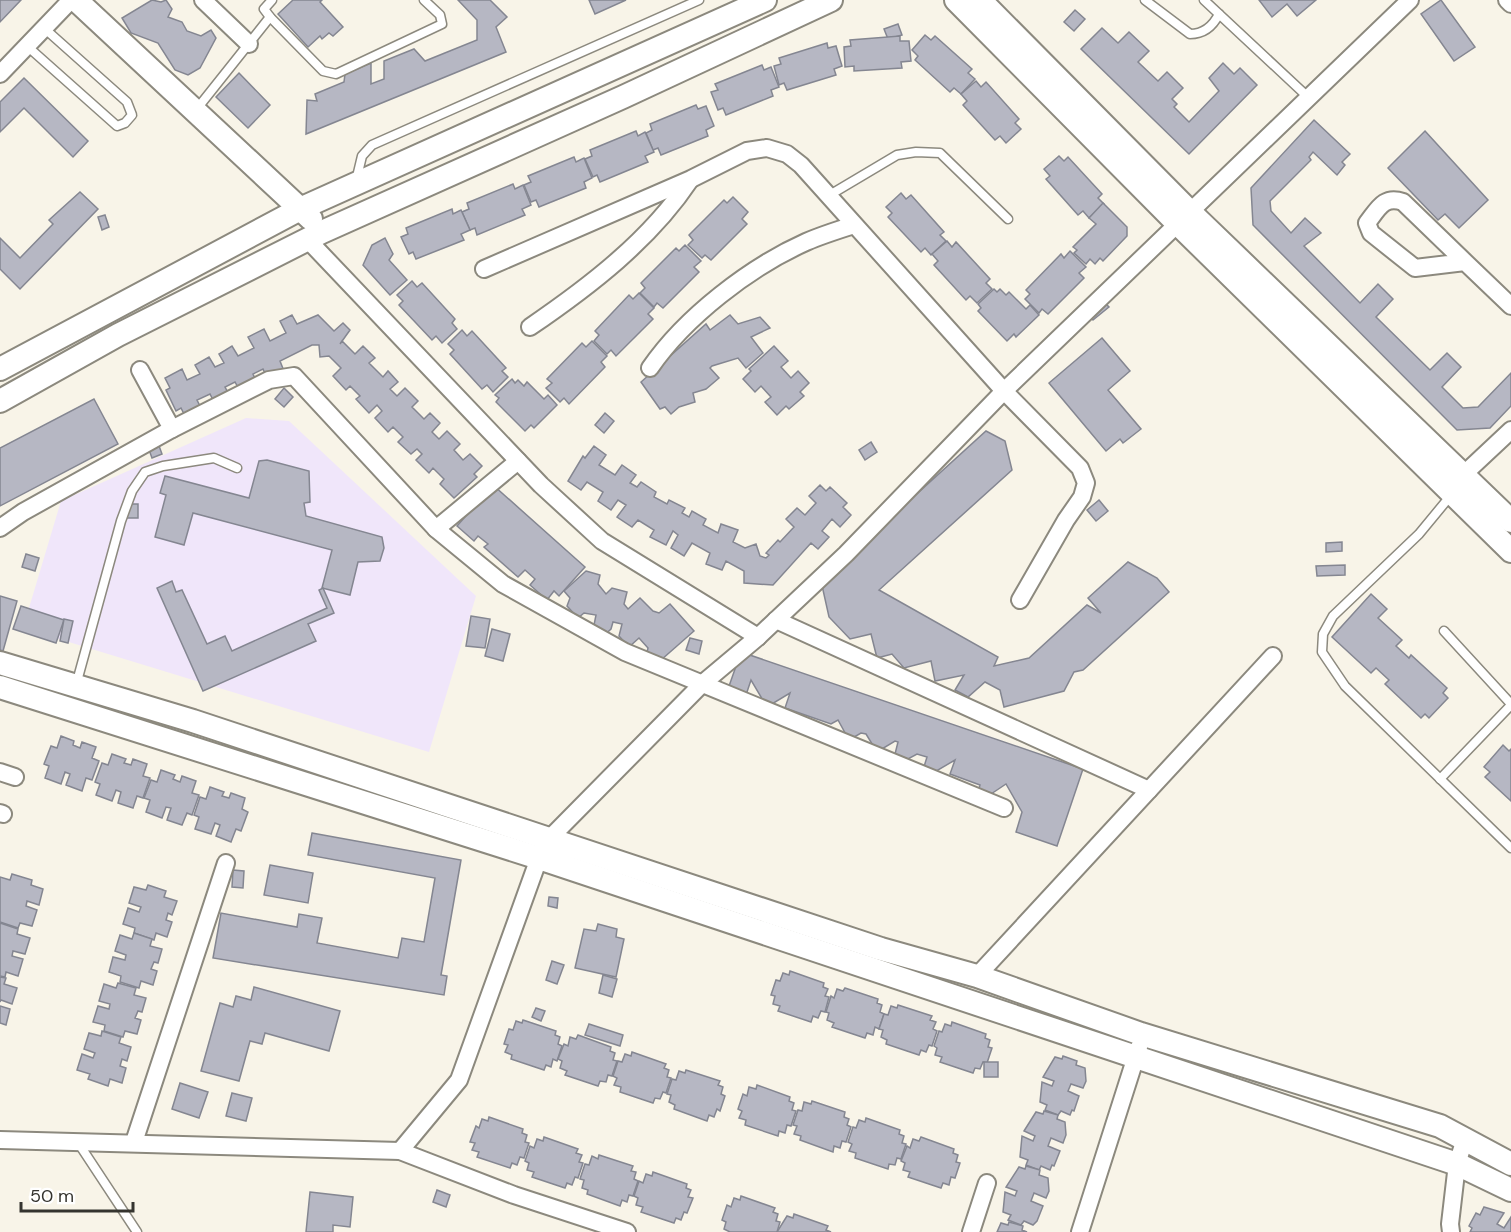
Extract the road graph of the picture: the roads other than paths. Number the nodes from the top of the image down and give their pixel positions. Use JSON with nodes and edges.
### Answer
{"nodes":[{"id":1,"x":71,"y":0,"type":"edge"},
{"id":2,"x":76,"y":0,"type":"edge"},
{"id":3,"x":203,"y":0,"type":"edge"},
{"id":4,"x":272,"y":0,"type":"edge"},
{"id":5,"x":424,"y":0,"type":"edge"},
{"id":6,"x":699,"y":0,"type":"edge"},
{"id":7,"x":765,"y":0,"type":"edge"},
{"id":8,"x":831,"y":0,"type":"edge"},
{"id":9,"x":956,"y":0,"type":"edge"},
{"id":10,"x":980,"y":0,"type":"edge"},
{"id":11,"x":1145,"y":0,"type":"edge"},
{"id":12,"x":1203,"y":0,"type":"edge"},
{"id":13,"x":1410,"y":0,"type":"edge"},
{"id":14,"x":1507,"y":0,"type":"edge"},
{"id":15,"x":1511,"y":4,"type":"edge"},
{"id":16,"x":1219,"y":14,"type":"junction"},
{"id":17,"x":270,"y":17,"type":"junction"},
{"id":18,"x":44,"y":28,"type":"junction"},
{"id":19,"x":249,"y":44,"type":"junction"},
{"id":20,"x":27,"y":46,"type":"junction"},
{"id":21,"x":0,"y":74,"type":"edge"},
{"id":22,"x":1309,"y":98,"type":"junction"},
{"id":23,"x":196,"y":110,"type":"junction"},
{"id":24,"x":691,"y":179,"type":"junction"},
{"id":25,"x":355,"y":184,"type":"junction"},
{"id":26,"x":828,"y":196,"type":"junction"},
{"id":27,"x":302,"y":208,"type":"junction"},
{"id":28,"x":1184,"y":218,"type":"junction"},
{"id":29,"x":1008,"y":219,"type":"dead end"},
{"id":30,"x":854,"y":225,"type":"junction"},
{"id":31,"x":315,"y":235,"type":"junction"},
{"id":32,"x":1465,"y":262,"type":"junction"},
{"id":33,"x":484,"y":269,"type":"dead end"},
{"id":34,"x":1511,"y":306,"type":"edge"},
{"id":35,"x":530,"y":327,"type":"dead end"},
{"id":36,"x":650,"y":368,"type":"dead end"},
{"id":37,"x":0,"y":369,"type":"edge"},
{"id":38,"x":140,"y":370,"type":"dead end"},
{"id":39,"x":1004,"y":391,"type":"junction"},
{"id":40,"x":0,"y":401,"type":"edge"},
{"id":41,"x":172,"y":429,"type":"junction"},
{"id":42,"x":1511,"y":430,"type":"edge"},
{"id":43,"x":518,"y":461,"type":"junction"},
{"id":44,"x":237,"y":468,"type":"dead end"},
{"id":45,"x":1458,"y":484,"type":"junction"},
{"id":46,"x":1511,"y":521,"type":"edge"},
{"id":47,"x":0,"y":528,"type":"edge"},
{"id":48,"x":436,"y":529,"type":"junction"},
{"id":49,"x":1511,"y":551,"type":"edge"},
{"id":50,"x":1020,"y":600,"type":"dead end"},
{"id":51,"x":776,"y":620,"type":"junction"},
{"id":52,"x":1444,"y":631,"type":"dead end"},
{"id":53,"x":758,"y":637,"type":"junction"},
{"id":54,"x":1273,"y":656,"type":"dead end"},
{"id":55,"x":0,"y":663,"type":"edge"},
{"id":56,"x":702,"y":684,"type":"junction"},
{"id":57,"x":76,"y":685,"type":"junction"},
{"id":58,"x":0,"y":687,"type":"edge"},
{"id":59,"x":1511,"y":704,"type":"edge"},
{"id":60,"x":1440,"y":779,"type":"junction"},
{"id":61,"x":1149,"y":790,"type":"junction"},
{"id":62,"x":1004,"y":808,"type":"dead end"},
{"id":63,"x":1511,"y":848,"type":"edge"},
{"id":64,"x":544,"y":849,"type":"junction"},
{"id":65,"x":226,"y":862,"type":"dead end"},
{"id":66,"x":977,"y":976,"type":"junction"},
{"id":67,"x":1141,"y":1034,"type":"junction"},
{"id":68,"x":1138,"y":1059,"type":"junction"},
{"id":69,"x":1465,"y":1139,"type":"junction"},
{"id":70,"x":0,"y":1140,"type":"edge"},
{"id":71,"x":77,"y":1141,"type":"junction"},
{"id":72,"x":134,"y":1142,"type":"junction"},
{"id":73,"x":400,"y":1151,"type":"junction"},
{"id":74,"x":1457,"y":1164,"type":"junction"},
{"id":75,"x":1511,"y":1164,"type":"edge"},
{"id":76,"x":987,"y":1183,"type":"dead end"},
{"id":77,"x":1511,"y":1190,"type":"edge"},
{"id":78,"x":137,"y":1232,"type":"edge"},
{"id":79,"x":627,"y":1232,"type":"edge"},
{"id":80,"x":971,"y":1232,"type":"edge"},
{"id":81,"x":1080,"y":1232,"type":"edge"},
{"id":82,"x":1451,"y":1232,"type":"edge"}],
"edges":[{"from":1,"to":18,"type":"street"},
{"from":2,"to":23,"type":"main road"},
{"from":3,"to":19,"type":"street"},
{"from":4,"to":17,"type":"lane"},
{"from":5,"to":17,"type":"lane"},
{"from":6,"to":25,"type":"lane"},
{"from":7,"to":25,"type":"main road"},
{"from":8,"to":31,"type":"main road"},
{"from":9,"to":28,"type":"main road"},
{"from":10,"to":28,"type":"main road"},
{"from":11,"to":16,"type":"lane"},
{"from":12,"to":16,"type":"lane"},
{"from":13,"to":22,"type":"street"},
{"from":14,"to":15,"type":"street"},
{"from":16,"to":22,"type":"lane"},
{"from":17,"to":19,"type":"lane"},
{"from":18,"to":20,"type":"street"},
{"from":18,"to":20,"type":"lane"},
{"from":19,"to":23,"type":"lane"},
{"from":20,"to":21,"type":"street"},
{"from":22,"to":28,"type":"street"},
{"from":23,"to":27,"type":"main road"},
{"from":24,"to":26,"type":"street"},
{"from":24,"to":33,"type":"street"},
{"from":24,"to":35,"type":"street"},
{"from":25,"to":27,"type":"main road"},
{"from":26,"to":29,"type":"lane"},
{"from":26,"to":30,"type":"street"},
{"from":27,"to":31,"type":"main road"},
{"from":27,"to":37,"type":"main road"},
{"from":28,"to":39,"type":"street"},
{"from":28,"to":45,"type":"main road"},
{"from":30,"to":36,"type":"street"},
{"from":30,"to":39,"type":"street"},
{"from":31,"to":40,"type":"main road"},
{"from":31,"to":43,"type":"street"},
{"from":32,"to":32,"type":"street"},
{"from":32,"to":34,"type":"street"},
{"from":38,"to":41,"type":"street"},
{"from":39,"to":50,"type":"street"},
{"from":39,"to":51,"type":"street"},
{"from":41,"to":47,"type":"street"},
{"from":41,"to":48,"type":"street"},
{"from":42,"to":45,"type":"street"},
{"from":43,"to":48,"type":"street"},
{"from":43,"to":53,"type":"street"},
{"from":44,"to":57,"type":"lane"},
{"from":45,"to":46,"type":"main road"},
{"from":45,"to":49,"type":"main road"},
{"from":45,"to":60,"type":"lane"},
{"from":48,"to":56,"type":"street"},
{"from":51,"to":53,"type":"street"},
{"from":51,"to":61,"type":"street"},
{"from":52,"to":59,"type":"lane"},
{"from":53,"to":56,"type":"street"},
{"from":54,"to":61,"type":"street"},
{"from":55,"to":57,"type":"main road"},
{"from":56,"to":62,"type":"street"},
{"from":56,"to":64,"type":"street"},
{"from":57,"to":64,"type":"main road"},
{"from":58,"to":64,"type":"main road"},
{"from":59,"to":60,"type":"lane"},
{"from":60,"to":63,"type":"lane"},
{"from":61,"to":66,"type":"street"},
{"from":64,"to":66,"type":"main road"},
{"from":64,"to":68,"type":"main road"},
{"from":64,"to":73,"type":"street"},
{"from":65,"to":72,"type":"street"},
{"from":66,"to":67,"type":"main road"},
{"from":67,"to":68,"type":"street"},
{"from":67,"to":69,"type":"main road"},
{"from":68,"to":74,"type":"main road"},
{"from":68,"to":81,"type":"street"},
{"from":69,"to":74,"type":"street"},
{"from":69,"to":75,"type":"main road"},
{"from":70,"to":71,"type":"street"},
{"from":71,"to":72,"type":"street"},
{"from":71,"to":78,"type":"lane"},
{"from":72,"to":73,"type":"street"},
{"from":73,"to":79,"type":"street"},
{"from":74,"to":77,"type":"main road"},
{"from":74,"to":82,"type":"street"},
{"from":76,"to":80,"type":"street"}]}
